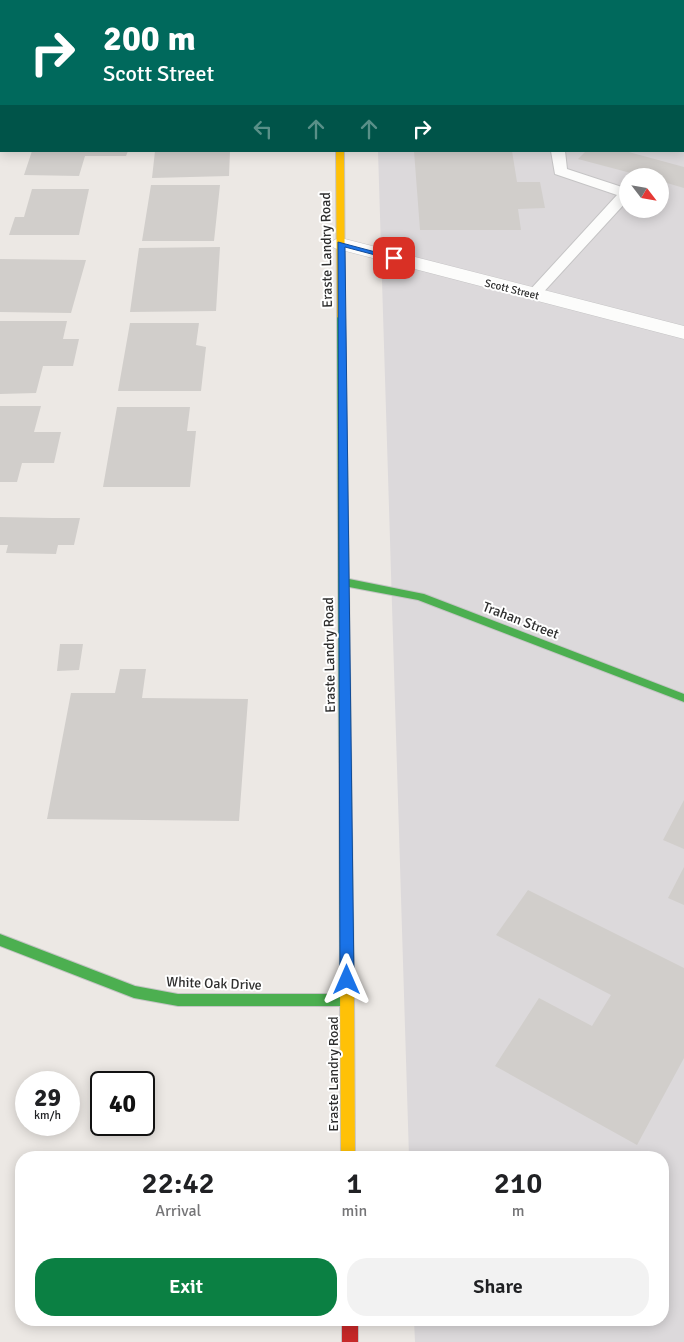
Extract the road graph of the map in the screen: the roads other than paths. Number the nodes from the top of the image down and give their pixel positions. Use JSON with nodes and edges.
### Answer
{"nodes":[{"id":1,"x":340,"y":152,"type":"edge"},
{"id":2,"x":558,"y":152,"type":"edge"},
{"id":3,"x":341,"y":244,"type":"junction"},
{"id":4,"x":534,"y":294,"type":"junction"},
{"id":5,"x":684,"y":333,"type":"edge"},
{"id":6,"x":343,"y":582,"type":"junction"},
{"id":7,"x":684,"y":698,"type":"edge"},
{"id":8,"x":0,"y":940,"type":"edge"},
{"id":9,"x":347,"y":1000,"type":"junction"},
{"id":10,"x":348,"y":1151,"type":"edge"},
{"id":11,"x":350,"y":1326,"type":"edge"},
{"id":12,"x":350,"y":1342,"type":"edge"}],
"edges":[{"from":1,"to":3,"type":"street","name":"Eraste Landry Road"},
{"from":2,"to":4,"type":"lane"},
{"from":3,"to":4,"type":"street","name":"Scott Street"},
{"from":3,"to":6,"type":"street","name":"Eraste Landry Road"},
{"from":4,"to":5,"type":"street","name":"Scott Street"},
{"from":6,"to":7,"type":"street","name":"Trahan Street"},
{"from":6,"to":9,"type":"street","name":"Eraste Landry Road"},
{"from":8,"to":9,"type":"street","name":"White Oak Drive"},
{"from":9,"to":10,"type":"street","name":"Eraste Landry Road"},
{"from":11,"to":12,"type":"street"}]}
